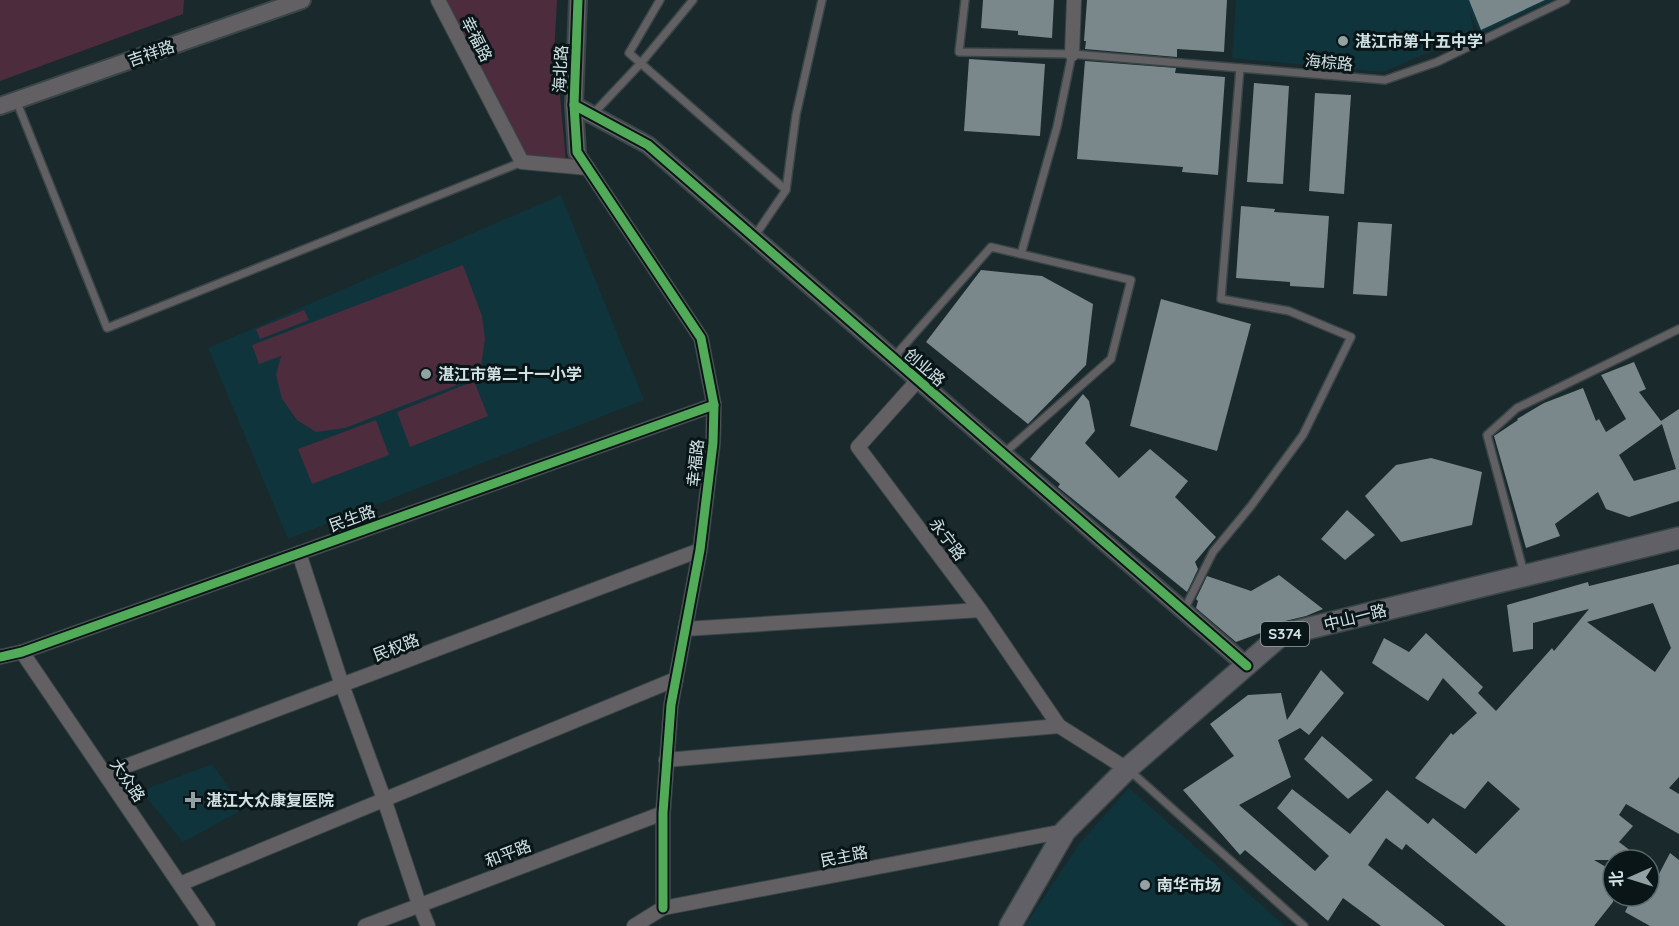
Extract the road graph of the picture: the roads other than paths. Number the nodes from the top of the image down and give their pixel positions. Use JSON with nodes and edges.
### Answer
{"nodes":[{"id":1,"x":302,"y":0,"type":"edge"},
{"id":2,"x":438,"y":0,"type":"edge"},
{"id":3,"x":578,"y":0,"type":"edge"},
{"id":4,"x":590,"y":0,"type":"edge"},
{"id":5,"x":660,"y":0,"type":"edge"},
{"id":6,"x":693,"y":0,"type":"edge"},
{"id":7,"x":822,"y":0,"type":"edge"},
{"id":8,"x":965,"y":0,"type":"edge"},
{"id":9,"x":1074,"y":0,"type":"edge"},
{"id":10,"x":1566,"y":0,"type":"edge"},
{"id":11,"x":1072,"y":54,"type":"junction"},
{"id":12,"x":641,"y":63,"type":"junction"},
{"id":13,"x":1240,"y":68,"type":"junction"},
{"id":14,"x":16,"y":100,"type":"junction"},
{"id":15,"x":574,"y":105,"type":"junction"},
{"id":16,"x":0,"y":106,"type":"edge"},
{"id":17,"x":592,"y":115,"type":"junction"},
{"id":18,"x":577,"y":152,"type":"joint"},
{"id":19,"x":522,"y":162,"type":"junction"},
{"id":20,"x":588,"y":168,"type":"junction"},
{"id":21,"x":786,"y":190,"type":"junction"},
{"id":22,"x":754,"y":237,"type":"junction"},
{"id":23,"x":1021,"y":254,"type":"junction"},
{"id":24,"x":1679,"y":329,"type":"edge"},
{"id":25,"x":893,"y":358,"type":"junction"},
{"id":26,"x":918,"y":380,"type":"junction"},
{"id":27,"x":714,"y":405,"type":"junction"},
{"id":28,"x":1003,"y":454,"type":"junction"},
{"id":29,"x":1679,"y":538,"type":"edge"},
{"id":30,"x":700,"y":550,"type":"junction"},
{"id":31,"x":299,"y":553,"type":"junction"},
{"id":32,"x":1525,"y":575,"type":"junction"},
{"id":33,"x":980,"y":610,"type":"junction"},
{"id":34,"x":1184,"y":611,"type":"junction"},
{"id":35,"x":685,"y":629,"type":"junction"},
{"id":36,"x":22,"y":652,"type":"junction"},
{"id":37,"x":0,"y":657,"type":"edge"},
{"id":38,"x":1247,"y":666,"type":"junction"},
{"id":39,"x":676,"y":679,"type":"junction"},
{"id":40,"x":342,"y":685,"type":"junction"},
{"id":41,"x":1059,"y":726,"type":"junction"},
{"id":42,"x":666,"y":759,"type":"junction"},
{"id":43,"x":1127,"y":768,"type":"junction"},
{"id":44,"x":105,"y":774,"type":"junction"},
{"id":45,"x":384,"y":800,"type":"junction"},
{"id":46,"x":663,"y":813,"type":"junction"},
{"id":47,"x":1065,"y":831,"type":"junction"},
{"id":48,"x":180,"y":884,"type":"junction"},
{"id":49,"x":419,"y":904,"type":"junction"},
{"id":50,"x":663,"y":908,"type":"junction"},
{"id":51,"x":208,"y":926,"type":"edge"},
{"id":52,"x":365,"y":926,"type":"edge"},
{"id":53,"x":428,"y":926,"type":"edge"},
{"id":54,"x":634,"y":926,"type":"edge"},
{"id":55,"x":1010,"y":926,"type":"edge"},
{"id":56,"x":1304,"y":926,"type":"edge"}],
"edges":[{"from":1,"to":14,"type":"street","name":"吉祥路"},
{"from":2,"to":19,"type":"street","name":"幸福路"},
{"from":3,"to":15,"type":"street","name":"海北路"},
{"from":4,"to":15,"type":"street","name":"海北路"},
{"from":5,"to":12,"type":"lane"},
{"from":6,"to":12,"type":"lane"},
{"from":7,"to":21,"type":"lane"},
{"from":8,"to":11,"type":"lane","name":"海棕路"},
{"from":9,"to":11,"type":"street"},
{"from":10,"to":13,"type":"lane","name":"海棕路"},
{"from":11,"to":13,"type":"lane","name":"海棕路"},
{"from":11,"to":23,"type":"lane"},
{"from":12,"to":17,"type":"lane"},
{"from":12,"to":21,"type":"lane"},
{"from":13,"to":34,"type":"lane"},
{"from":14,"to":16,"type":"street","name":"吉祥路"},
{"from":14,"to":19,"type":"lane"},
{"from":15,"to":17,"type":"street","name":"创业路"},
{"from":15,"to":18,"type":"street"},
{"from":17,"to":22,"type":"street","name":"创业路"},
{"from":18,"to":20,"type":"street","name":"幸福路"},
{"from":19,"to":20,"type":"street"},
{"from":20,"to":27,"type":"street","name":"幸福路"},
{"from":21,"to":22,"type":"lane"},
{"from":22,"to":25,"type":"street","name":"创业路"},
{"from":23,"to":25,"type":"lane"},
{"from":23,"to":28,"type":"lane"},
{"from":24,"to":32,"type":"lane"},
{"from":25,"to":26,"type":"street","name":"创业路"},
{"from":26,"to":28,"type":"street","name":"创业路"},
{"from":26,"to":33,"type":"street","name":"永宁路"},
{"from":27,"to":30,"type":"street","name":"幸福路"},
{"from":27,"to":31,"type":"street","name":"民生路"},
{"from":28,"to":34,"type":"street","name":"创业路"},
{"from":29,"to":32,"type":"main road","name":"中山一路","number":"S374"},
{"from":30,"to":35,"type":"street","name":"幸福路"},
{"from":30,"to":40,"type":"street","name":"民权路"},
{"from":31,"to":36,"type":"street","name":"民生路"},
{"from":31,"to":40,"type":"street"},
{"from":32,"to":38,"type":"main road","name":"中山一路","number":"S374"},
{"from":33,"to":35,"type":"street"},
{"from":33,"to":41,"type":"street","name":"永宁路"},
{"from":34,"to":38,"type":"street","name":"创业路"},
{"from":35,"to":39,"type":"street","name":"幸福路"},
{"from":36,"to":37,"type":"street","name":"民生路"},
{"from":36,"to":44,"type":"street","name":"大众路"},
{"from":38,"to":43,"type":"main road","name":"中山一路","number":"S374"},
{"from":39,"to":42,"type":"street","name":"幸福路"},
{"from":39,"to":45,"type":"street"},
{"from":40,"to":44,"type":"street","name":"民权路"},
{"from":40,"to":45,"type":"street"},
{"from":41,"to":42,"type":"street"},
{"from":41,"to":43,"type":"street"},
{"from":42,"to":46,"type":"street","name":"幸福路"},
{"from":43,"to":47,"type":"main road","name":"中山一路","number":"S374"},
{"from":43,"to":56,"type":"lane"},
{"from":44,"to":48,"type":"street","name":"大众路"},
{"from":45,"to":48,"type":"street"},
{"from":45,"to":49,"type":"street"},
{"from":46,"to":49,"type":"street","name":"和平路"},
{"from":46,"to":50,"type":"street","name":"幸福路"},
{"from":47,"to":50,"type":"street","name":"民主路"},
{"from":47,"to":55,"type":"main road","name":"中山一路","number":"S374"},
{"from":48,"to":51,"type":"street","name":"大众路"},
{"from":49,"to":52,"type":"street","name":"和平路"},
{"from":49,"to":53,"type":"street"},
{"from":50,"to":54,"type":"street","name":"民主路"}]}
